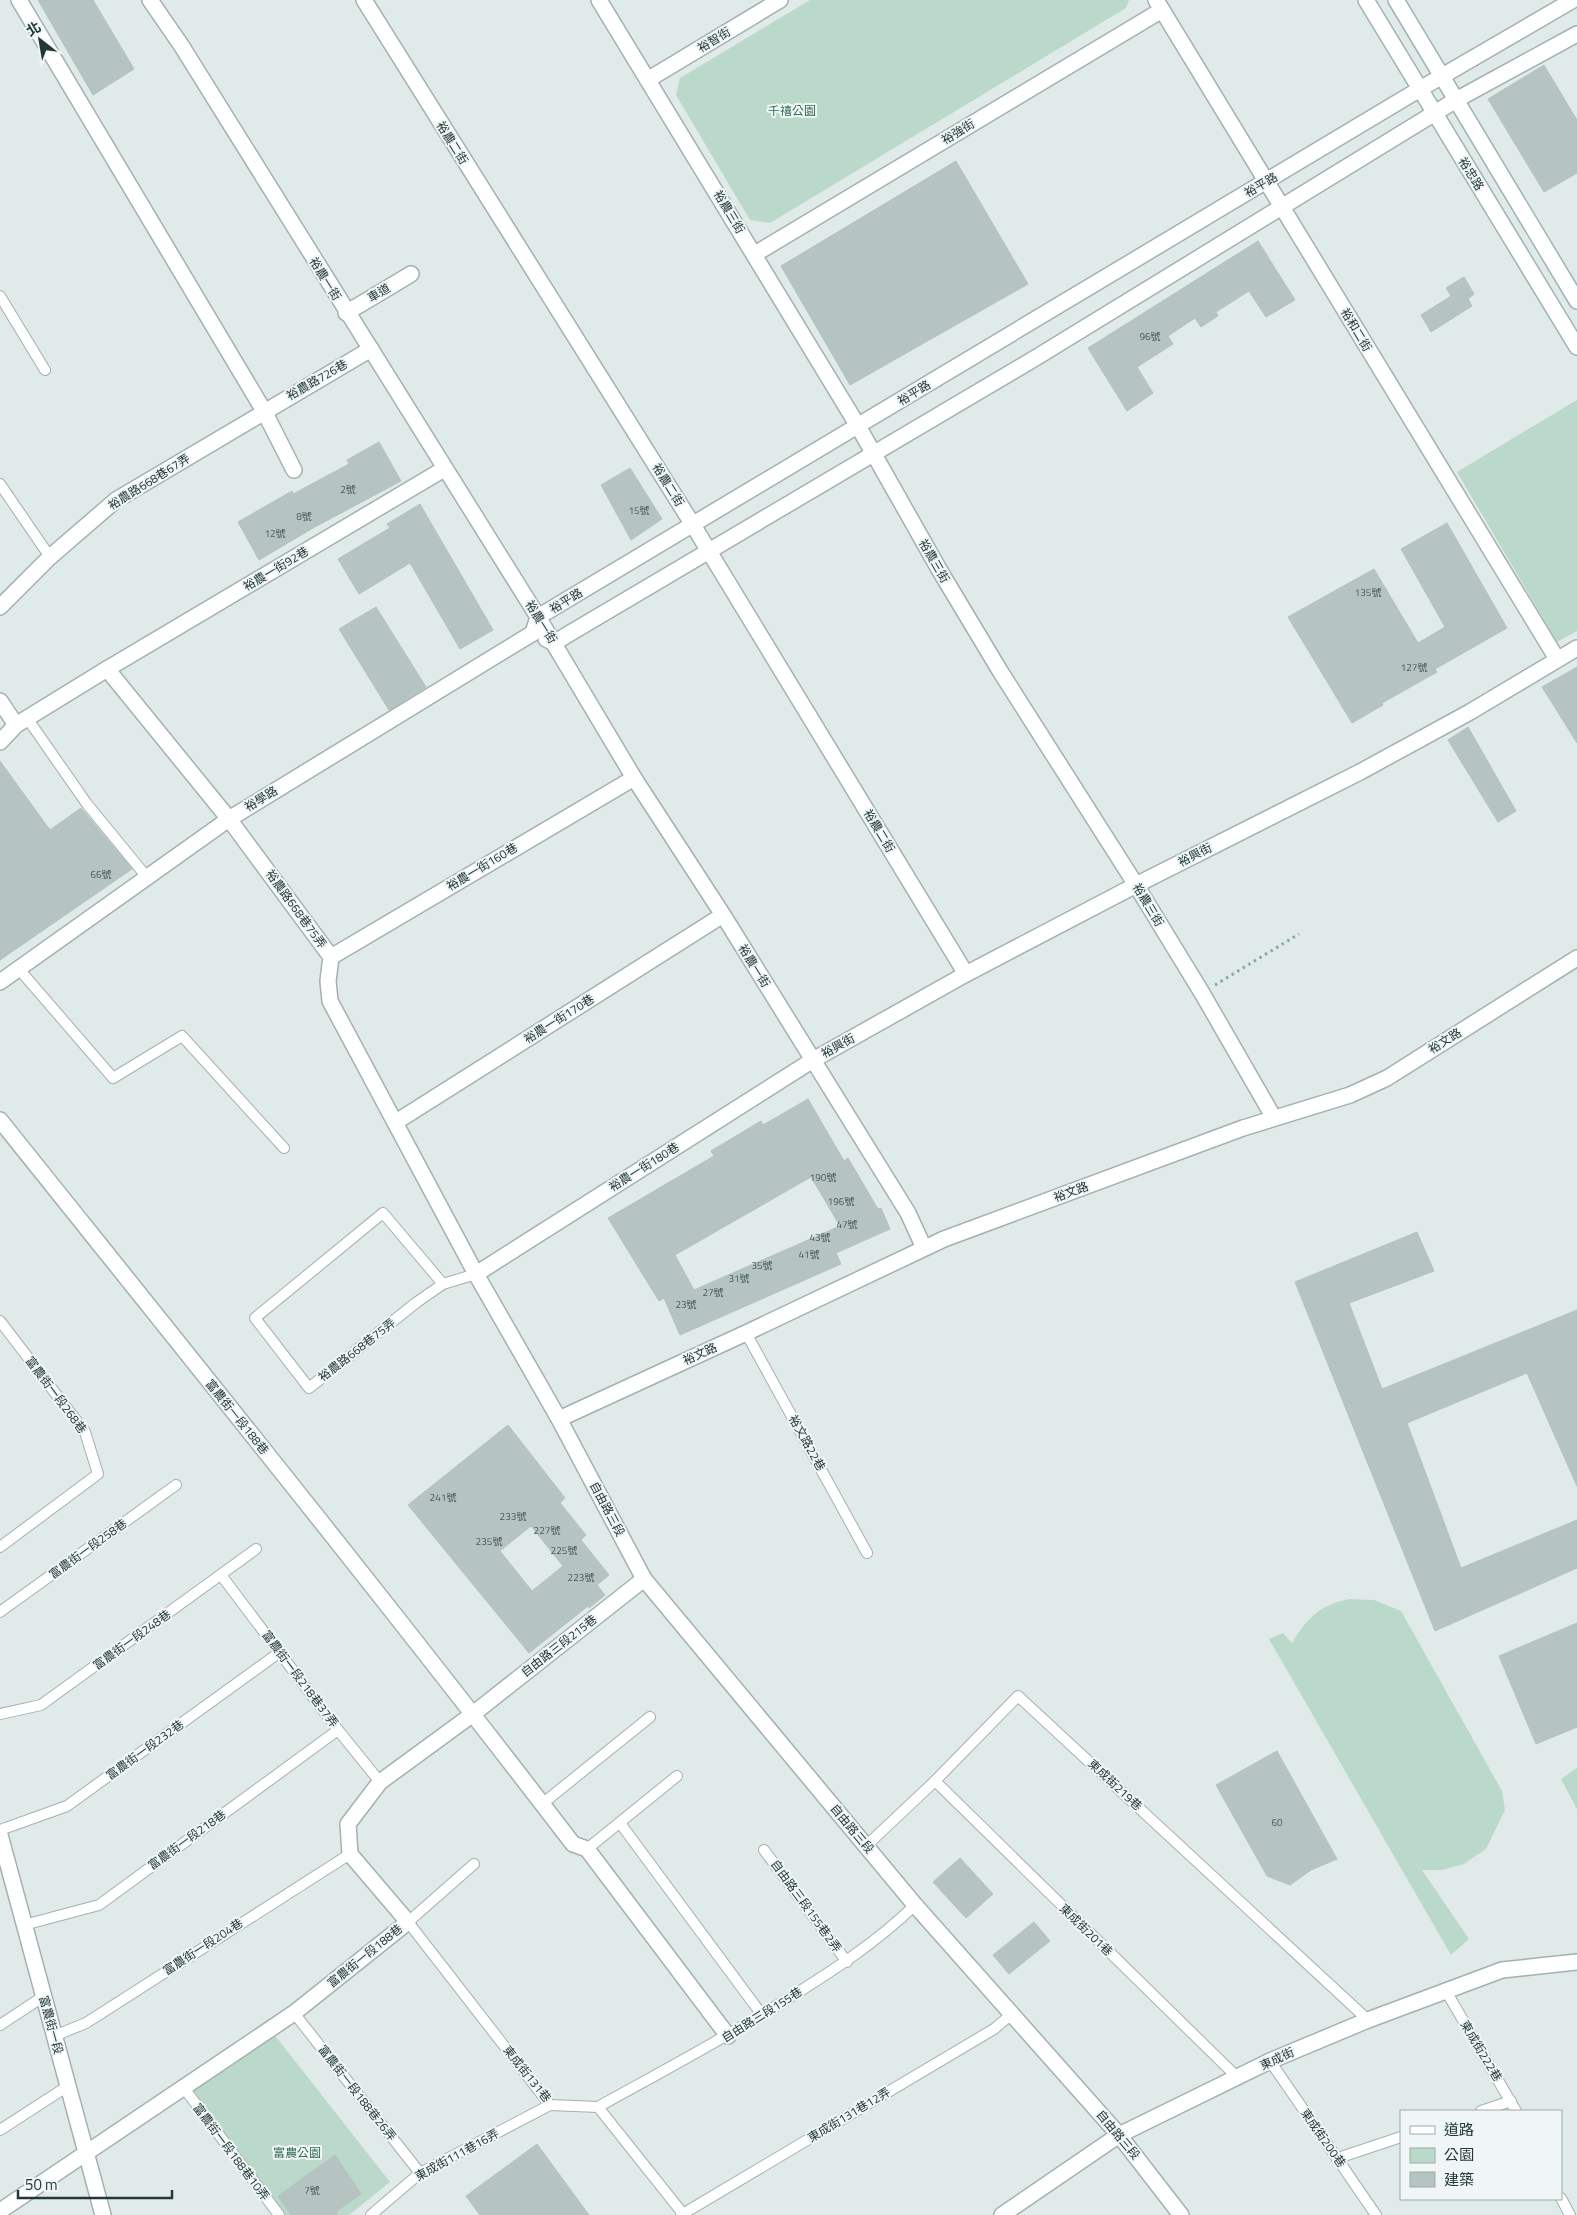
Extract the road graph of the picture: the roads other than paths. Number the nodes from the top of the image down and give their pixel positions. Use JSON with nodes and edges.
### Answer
{"nodes":[{"id":1,"x":19,"y":0,"type":"edge"},
{"id":2,"x":150,"y":0,"type":"edge"},
{"id":3,"x":364,"y":0,"type":"edge"},
{"id":4,"x":599,"y":0,"type":"edge"},
{"id":5,"x":780,"y":0,"type":"edge"},
{"id":6,"x":1366,"y":0,"type":"edge"},
{"id":7,"x":1396,"y":0,"type":"edge"},
{"id":8,"x":1573,"y":0,"type":"edge"},
{"id":9,"x":1159,"y":5,"type":"edge"},
{"id":10,"x":1577,"y":34,"type":"edge"},
{"id":11,"x":1442,"y":76,"type":"junction"},
{"id":12,"x":649,"y":80,"type":"junction"},
{"id":13,"x":1420,"y":89,"type":"junction"},
{"id":14,"x":1456,"y":100,"type":"junction"},
{"id":15,"x":1434,"y":113,"type":"junction"},
{"id":16,"x":1266,"y":182,"type":"junction"},
{"id":17,"x":1281,"y":207,"type":"junction"},
{"id":18,"x":755,"y":254,"type":"junction"},
{"id":19,"x":411,"y":274,"type":"dead end"},
{"id":20,"x":0,"y":296,"type":"edge"},
{"id":21,"x":1577,"y":301,"type":"edge"},
{"id":22,"x":346,"y":312,"type":"junction"},
{"id":23,"x":1577,"y":347,"type":"edge"},
{"id":24,"x":371,"y":349,"type":"junction"},
{"id":25,"x":45,"y":370,"type":"dead end"},
{"id":26,"x":264,"y":411,"type":"junction"},
{"id":27,"x":858,"y":426,"type":"junction"},
{"id":28,"x":873,"y":453,"type":"junction"},
{"id":29,"x":444,"y":469,"type":"junction"},
{"id":30,"x":294,"y":470,"type":"dead end"},
{"id":31,"x":0,"y":484,"type":"edge"},
{"id":32,"x":693,"y":525,"type":"junction"},
{"id":33,"x":709,"y":551,"type":"junction"},
{"id":34,"x":50,"y":557,"type":"junction"},
{"id":35,"x":0,"y":607,"type":"edge"},
{"id":36,"x":538,"y":618,"type":"junction"},
{"id":37,"x":533,"y":633,"type":"junction"},
{"id":38,"x":554,"y":643,"type":"junction"},
{"id":39,"x":1577,"y":648,"type":"edge"},
{"id":40,"x":1557,"y":659,"type":"junction"},
{"id":41,"x":107,"y":669,"type":"junction"},
{"id":42,"x":0,"y":701,"type":"edge"},
{"id":43,"x":22,"y":721,"type":"junction"},
{"id":44,"x":0,"y":742,"type":"edge"},
{"id":45,"x":634,"y":778,"type":"junction"},
{"id":46,"x":229,"y":819,"type":"junction"},
{"id":47,"x":146,"y":876,"type":"junction"},
{"id":48,"x":1136,"y":885,"type":"junction"},
{"id":49,"x":722,"y":915,"type":"junction"},
{"id":50,"x":331,"y":957,"type":"junction"},
{"id":51,"x":1577,"y":958,"type":"edge"},
{"id":52,"x":18,"y":968,"type":"junction"},
{"id":53,"x":966,"y":974,"type":"junction"},
{"id":54,"x":0,"y":982,"type":"edge"},
{"id":55,"x":813,"y":1060,"type":"junction"},
{"id":56,"x":1274,"y":1118,"type":"junction"},
{"id":57,"x":0,"y":1120,"type":"edge"},
{"id":58,"x":396,"y":1122,"type":"junction"},
{"id":59,"x":284,"y":1148,"type":"dead end"},
{"id":60,"x":924,"y":1248,"type":"junction"},
{"id":61,"x":476,"y":1274,"type":"junction"},
{"id":62,"x":443,"y":1284,"type":"junction"},
{"id":63,"x":0,"y":1321,"type":"edge"},
{"id":64,"x":746,"y":1333,"type":"junction"},
{"id":65,"x":559,"y":1418,"type":"junction"},
{"id":66,"x":176,"y":1485,"type":"dead end"},
{"id":67,"x":0,"y":1547,"type":"edge"},
{"id":68,"x":256,"y":1549,"type":"dead end"},
{"id":69,"x":867,"y":1553,"type":"dead end"},
{"id":70,"x":221,"y":1575,"type":"junction"},
{"id":71,"x":644,"y":1579,"type":"junction"},
{"id":72,"x":0,"y":1612,"type":"edge"},
{"id":73,"x":280,"y":1652,"type":"junction"},
{"id":74,"x":0,"y":1714,"type":"edge"},
{"id":75,"x":473,"y":1714,"type":"junction"},
{"id":76,"x":650,"y":1717,"type":"dead end"},
{"id":77,"x":338,"y":1730,"type":"junction"},
{"id":78,"x":677,"y":1776,"type":"dead end"},
{"id":79,"x":935,"y":1781,"type":"junction"},
{"id":80,"x":380,"y":1782,"type":"junction"},
{"id":81,"x":542,"y":1804,"type":"junction"},
{"id":82,"x":620,"y":1823,"type":"junction"},
{"id":83,"x":0,"y":1830,"type":"edge"},
{"id":84,"x":0,"y":1836,"type":"edge"},
{"id":85,"x":866,"y":1846,"type":"junction"},
{"id":86,"x":587,"y":1849,"type":"junction"},
{"id":87,"x":764,"y":1850,"type":"dead end"},
{"id":88,"x":350,"y":1854,"type":"junction"},
{"id":89,"x":474,"y":1864,"type":"dead end"},
{"id":90,"x":5,"y":1878,"type":"edge"},
{"id":91,"x":915,"y":1905,"type":"junction"},
{"id":92,"x":408,"y":1922,"type":"junction"},
{"id":93,"x":24,"y":1925,"type":"junction"},
{"id":94,"x":847,"y":1962,"type":"junction"},
{"id":95,"x":1577,"y":1962,"type":"edge"},
{"id":96,"x":1446,"y":1991,"type":"junction"},
{"id":97,"x":44,"y":1996,"type":"junction"},
{"id":98,"x":294,"y":2013,"type":"junction"},
{"id":99,"x":1013,"y":2013,"type":"junction"},
{"id":100,"x":762,"y":2015,"type":"junction"},
{"id":101,"x":1368,"y":2020,"type":"junction"},
{"id":102,"x":0,"y":2024,"type":"edge"},
{"id":103,"x":54,"y":2036,"type":"junction"},
{"id":104,"x":728,"y":2036,"type":"junction"},
{"id":105,"x":1270,"y":2061,"type":"junction"},
{"id":106,"x":1238,"y":2078,"type":"junction"},
{"id":107,"x":68,"y":2086,"type":"junction"},
{"id":108,"x":184,"y":2088,"type":"junction"},
{"id":109,"x":1511,"y":2102,"type":"junction"},
{"id":110,"x":550,"y":2105,"type":"junction"},
{"id":111,"x":598,"y":2107,"type":"junction"},
{"id":112,"x":1484,"y":2110,"type":"edge"},
{"id":113,"x":1515,"y":2110,"type":"edge"},
{"id":114,"x":0,"y":2130,"type":"edge"},
{"id":115,"x":1119,"y":2135,"type":"junction"},
{"id":116,"x":1400,"y":2137,"type":"edge"},
{"id":117,"x":86,"y":2153,"type":"junction"},
{"id":118,"x":1338,"y":2158,"type":"junction"},
{"id":119,"x":420,"y":2173,"type":"junction"},
{"id":120,"x":1562,"y":2200,"type":"edge"},
{"id":121,"x":0,"y":2211,"type":"edge"},
{"id":122,"x":103,"y":2215,"type":"edge"},
{"id":123,"x":278,"y":2215,"type":"edge"},
{"id":124,"x":372,"y":2215,"type":"edge"},
{"id":125,"x":683,"y":2215,"type":"edge"},
{"id":126,"x":1002,"y":2215,"type":"edge"},
{"id":127,"x":1181,"y":2215,"type":"edge"},
{"id":128,"x":1376,"y":2215,"type":"edge"},
{"id":129,"x":1570,"y":2215,"type":"edge"}],
"edges":[{"from":1,"to":26,"type":"street"},
{"from":2,"to":22,"type":"street","name":"裕農一街"},
{"from":3,"to":32,"type":"street","name":"裕農二街"},
{"from":4,"to":12,"type":"street","name":"裕農三街"},
{"from":5,"to":12,"type":"street","name":"裕智街"},
{"from":6,"to":13,"type":"street","name":"裕忠路"},
{"from":7,"to":11,"type":"street","name":"裕忠路"},
{"from":8,"to":11,"type":"street","name":"裕平路"},
{"from":9,"to":16,"type":"street","name":"裕和二街"},
{"from":9,"to":18,"type":"street","name":"裕強街"},
{"from":10,"to":14,"type":"street"},
{"from":11,"to":13,"type":"street","name":"裕平路"},
{"from":11,"to":14,"type":"street","name":"裕忠路"},
{"from":12,"to":18,"type":"street","name":"裕農三街"},
{"from":13,"to":15,"type":"street","name":"裕忠路"},
{"from":13,"to":16,"type":"street","name":"裕平路"},
{"from":14,"to":15,"type":"street"},
{"from":14,"to":21,"type":"street","name":"裕忠路"},
{"from":15,"to":17,"type":"street"},
{"from":15,"to":23,"type":"street","name":"裕忠路"},
{"from":16,"to":17,"type":"street","name":"裕和二街"},
{"from":16,"to":27,"type":"street","name":"裕平路"},
{"from":17,"to":28,"type":"street"},
{"from":17,"to":40,"type":"street","name":"裕和二街"},
{"from":18,"to":27,"type":"street","name":"裕農三街"},
{"from":19,"to":22,"type":"street","name":"車道"},
{"from":20,"to":25,"type":"lane"},
{"from":22,"to":24,"type":"street","name":"裕農一街"},
{"from":24,"to":26,"type":"street","name":"裕農路726巷"},
{"from":24,"to":29,"type":"street","name":"裕農一街"},
{"from":26,"to":30,"type":"street"},
{"from":26,"to":34,"type":"street","name":"裕農路668巷67弄"},
{"from":27,"to":28,"type":"street","name":"裕農三街"},
{"from":27,"to":32,"type":"street","name":"裕平路"},
{"from":28,"to":33,"type":"street"},
{"from":28,"to":48,"type":"street","name":"裕農三街"},
{"from":29,"to":36,"type":"street","name":"裕農一街"},
{"from":29,"to":41,"type":"street","name":"裕農一街92巷"},
{"from":31,"to":34,"type":"lane"},
{"from":32,"to":33,"type":"street","name":"裕農二街"},
{"from":32,"to":36,"type":"street","name":"裕平路"},
{"from":33,"to":38,"type":"street"},
{"from":33,"to":53,"type":"street","name":"裕農二街"},
{"from":34,"to":35,"type":"street","name":"裕農路668巷67弄"},
{"from":36,"to":37,"type":"street","name":"裕平路"},
{"from":36,"to":38,"type":"street","name":"裕農一街"},
{"from":37,"to":38,"type":"street"},
{"from":37,"to":46,"type":"street","name":"裕學路"},
{"from":38,"to":45,"type":"street","name":"裕農一街"},
{"from":39,"to":40,"type":"street","name":"裕興街"},
{"from":40,"to":48,"type":"street","name":"裕興街"},
{"from":41,"to":43,"type":"street"},
{"from":41,"to":46,"type":"street","name":"裕農路668巷75弄"},
{"from":42,"to":43,"type":"street"},
{"from":43,"to":44,"type":"street"},
{"from":43,"to":47,"type":"lane"},
{"from":45,"to":49,"type":"street","name":"裕農一街"},
{"from":45,"to":50,"type":"street","name":"裕農一街160巷"},
{"from":46,"to":47,"type":"street","name":"裕學路"},
{"from":46,"to":50,"type":"street","name":"裕農路668巷75弄"},
{"from":47,"to":52,"type":"street","name":"裕學路"},
{"from":48,"to":53,"type":"street","name":"裕興街"},
{"from":48,"to":56,"type":"street","name":"裕農三街"},
{"from":49,"to":55,"type":"street","name":"裕農一街"},
{"from":49,"to":58,"type":"street","name":"裕農一街170巷"},
{"from":50,"to":58,"type":"street","name":"裕農路668巷75弄"},
{"from":51,"to":56,"type":"street","name":"裕文路"},
{"from":52,"to":54,"type":"street","name":"裕學路"},
{"from":52,"to":59,"type":"lane"},
{"from":53,"to":55,"type":"street","name":"裕興街"},
{"from":55,"to":60,"type":"street","name":"裕農一街"},
{"from":55,"to":61,"type":"street","name":"裕農一街180巷"},
{"from":56,"to":60,"type":"street","name":"裕文路"},
{"from":57,"to":75,"type":"street","name":"富農街一段188巷"},
{"from":58,"to":61,"type":"street","name":"裕農路668巷75弄"},
{"from":60,"to":64,"type":"street","name":"裕文路"},
{"from":61,"to":62,"type":"lane","name":"裕農路668巷75弄"},
{"from":61,"to":65,"type":"street","name":"裕農路668巷75弄"},
{"from":62,"to":62,"type":"lane","name":"裕農路668巷75弄"},
{"from":63,"to":67,"type":"lane","name":"富農街一段268巷"},
{"from":64,"to":65,"type":"street","name":"裕文路"},
{"from":64,"to":69,"type":"lane","name":"裕文路22巷"},
{"from":65,"to":71,"type":"street","name":"自由路三段"},
{"from":66,"to":72,"type":"lane","name":"富農街一段258巷"},
{"from":68,"to":70,"type":"lane","name":"富農街一段248巷"},
{"from":70,"to":73,"type":"lane","name":"富農街一段218巷37弄"},
{"from":70,"to":74,"type":"lane","name":"富農街一段248巷"},
{"from":71,"to":75,"type":"street","name":"自由路三段215巷"},
{"from":71,"to":85,"type":"street","name":"自由路三段"},
{"from":73,"to":77,"type":"lane","name":"富農街一段218巷37弄"},
{"from":73,"to":83,"type":"lane","name":"富農街一段232巷"},
{"from":75,"to":80,"type":"street"},
{"from":75,"to":81,"type":"street","name":"富農街一段188巷"},
{"from":76,"to":81,"type":"lane"},
{"from":77,"to":80,"type":"lane","name":"富農街一段218巷37弄"},
{"from":77,"to":93,"type":"lane","name":"富農街一段218巷"},
{"from":78,"to":82,"type":"lane"},
{"from":79,"to":85,"type":"lane","name":"東成街219巷"},
{"from":79,"to":101,"type":"lane","name":"東成街219巷"},
{"from":79,"to":106,"type":"lane","name":"東成街201巷"},
{"from":80,"to":88,"type":"street"},
{"from":81,"to":86,"type":"street","name":"富農街一段188巷"},
{"from":82,"to":86,"type":"lane"},
{"from":82,"to":100,"type":"lane"},
{"from":84,"to":90,"type":"street","name":"富農街一段"},
{"from":85,"to":91,"type":"street","name":"自由路三段"},
{"from":86,"to":104,"type":"street","name":"富農街一段188巷"},
{"from":87,"to":94,"type":"lane","name":"自由路三段155巷2弄"},
{"from":88,"to":92,"type":"street","name":"富農街一段188巷"},
{"from":88,"to":103,"type":"lane","name":"富農街一段204巷"},
{"from":89,"to":92,"type":"lane"},
{"from":90,"to":93,"type":"street","name":"富農街一段"},
{"from":91,"to":94,"type":"lane","name":"自由路三段155巷"},
{"from":91,"to":99,"type":"street","name":"自由路三段"},
{"from":92,"to":98,"type":"street","name":"富農街一段188巷"},
{"from":92,"to":110,"type":"lane","name":"東成街131巷"},
{"from":93,"to":97,"type":"street","name":"富農街一段"},
{"from":94,"to":100,"type":"lane","name":"自由路三段155巷"},
{"from":95,"to":96,"type":"street","name":"東成街"},
{"from":96,"to":101,"type":"street","name":"東成街"},
{"from":96,"to":109,"type":"lane","name":"東成街222巷"},
{"from":97,"to":102,"type":"lane"},
{"from":97,"to":103,"type":"street","name":"富農街一段"},
{"from":98,"to":108,"type":"street","name":"富農街一段188巷"},
{"from":98,"to":119,"type":"lane","name":"富農街一段188巷26弄"},
{"from":99,"to":115,"type":"street","name":"自由路三段"},
{"from":99,"to":125,"type":"lane","name":"東成街131巷12弄"},
{"from":100,"to":104,"type":"lane","name":"自由路三段155巷"},
{"from":101,"to":105,"type":"street","name":"東成街"},
{"from":103,"to":107,"type":"street","name":"富農街一段"},
{"from":104,"to":111,"type":"lane","name":"自由路三段155巷"},
{"from":105,"to":106,"type":"street","name":"東成街"},
{"from":105,"to":118,"type":"lane","name":"東成街200巷"},
{"from":106,"to":115,"type":"street","name":"東成街"},
{"from":107,"to":114,"type":"lane"},
{"from":107,"to":117,"type":"street","name":"富農街一段"},
{"from":108,"to":117,"type":"street","name":"富農街一段188巷"},
{"from":108,"to":123,"type":"lane","name":"富農街一段188巷10弄"},
{"from":109,"to":112,"type":"lane"},
{"from":109,"to":113,"type":"lane","name":"東成街222巷"},
{"from":110,"to":111,"type":"lane","name":"東成街131巷"},
{"from":110,"to":119,"type":"lane","name":"東成街111巷16弄"},
{"from":111,"to":125,"type":"lane"},
{"from":115,"to":126,"type":"street","name":"東成街"},
{"from":115,"to":127,"type":"street","name":"自由路三段"},
{"from":116,"to":118,"type":"lane"},
{"from":117,"to":121,"type":"street","name":"富農街一段188巷"},
{"from":117,"to":122,"type":"street","name":"富農街一段"},
{"from":118,"to":128,"type":"lane","name":"東成街200巷"},
{"from":119,"to":124,"type":"lane","name":"東成街111巷16弄"},
{"from":120,"to":129,"type":"lane"}]}
